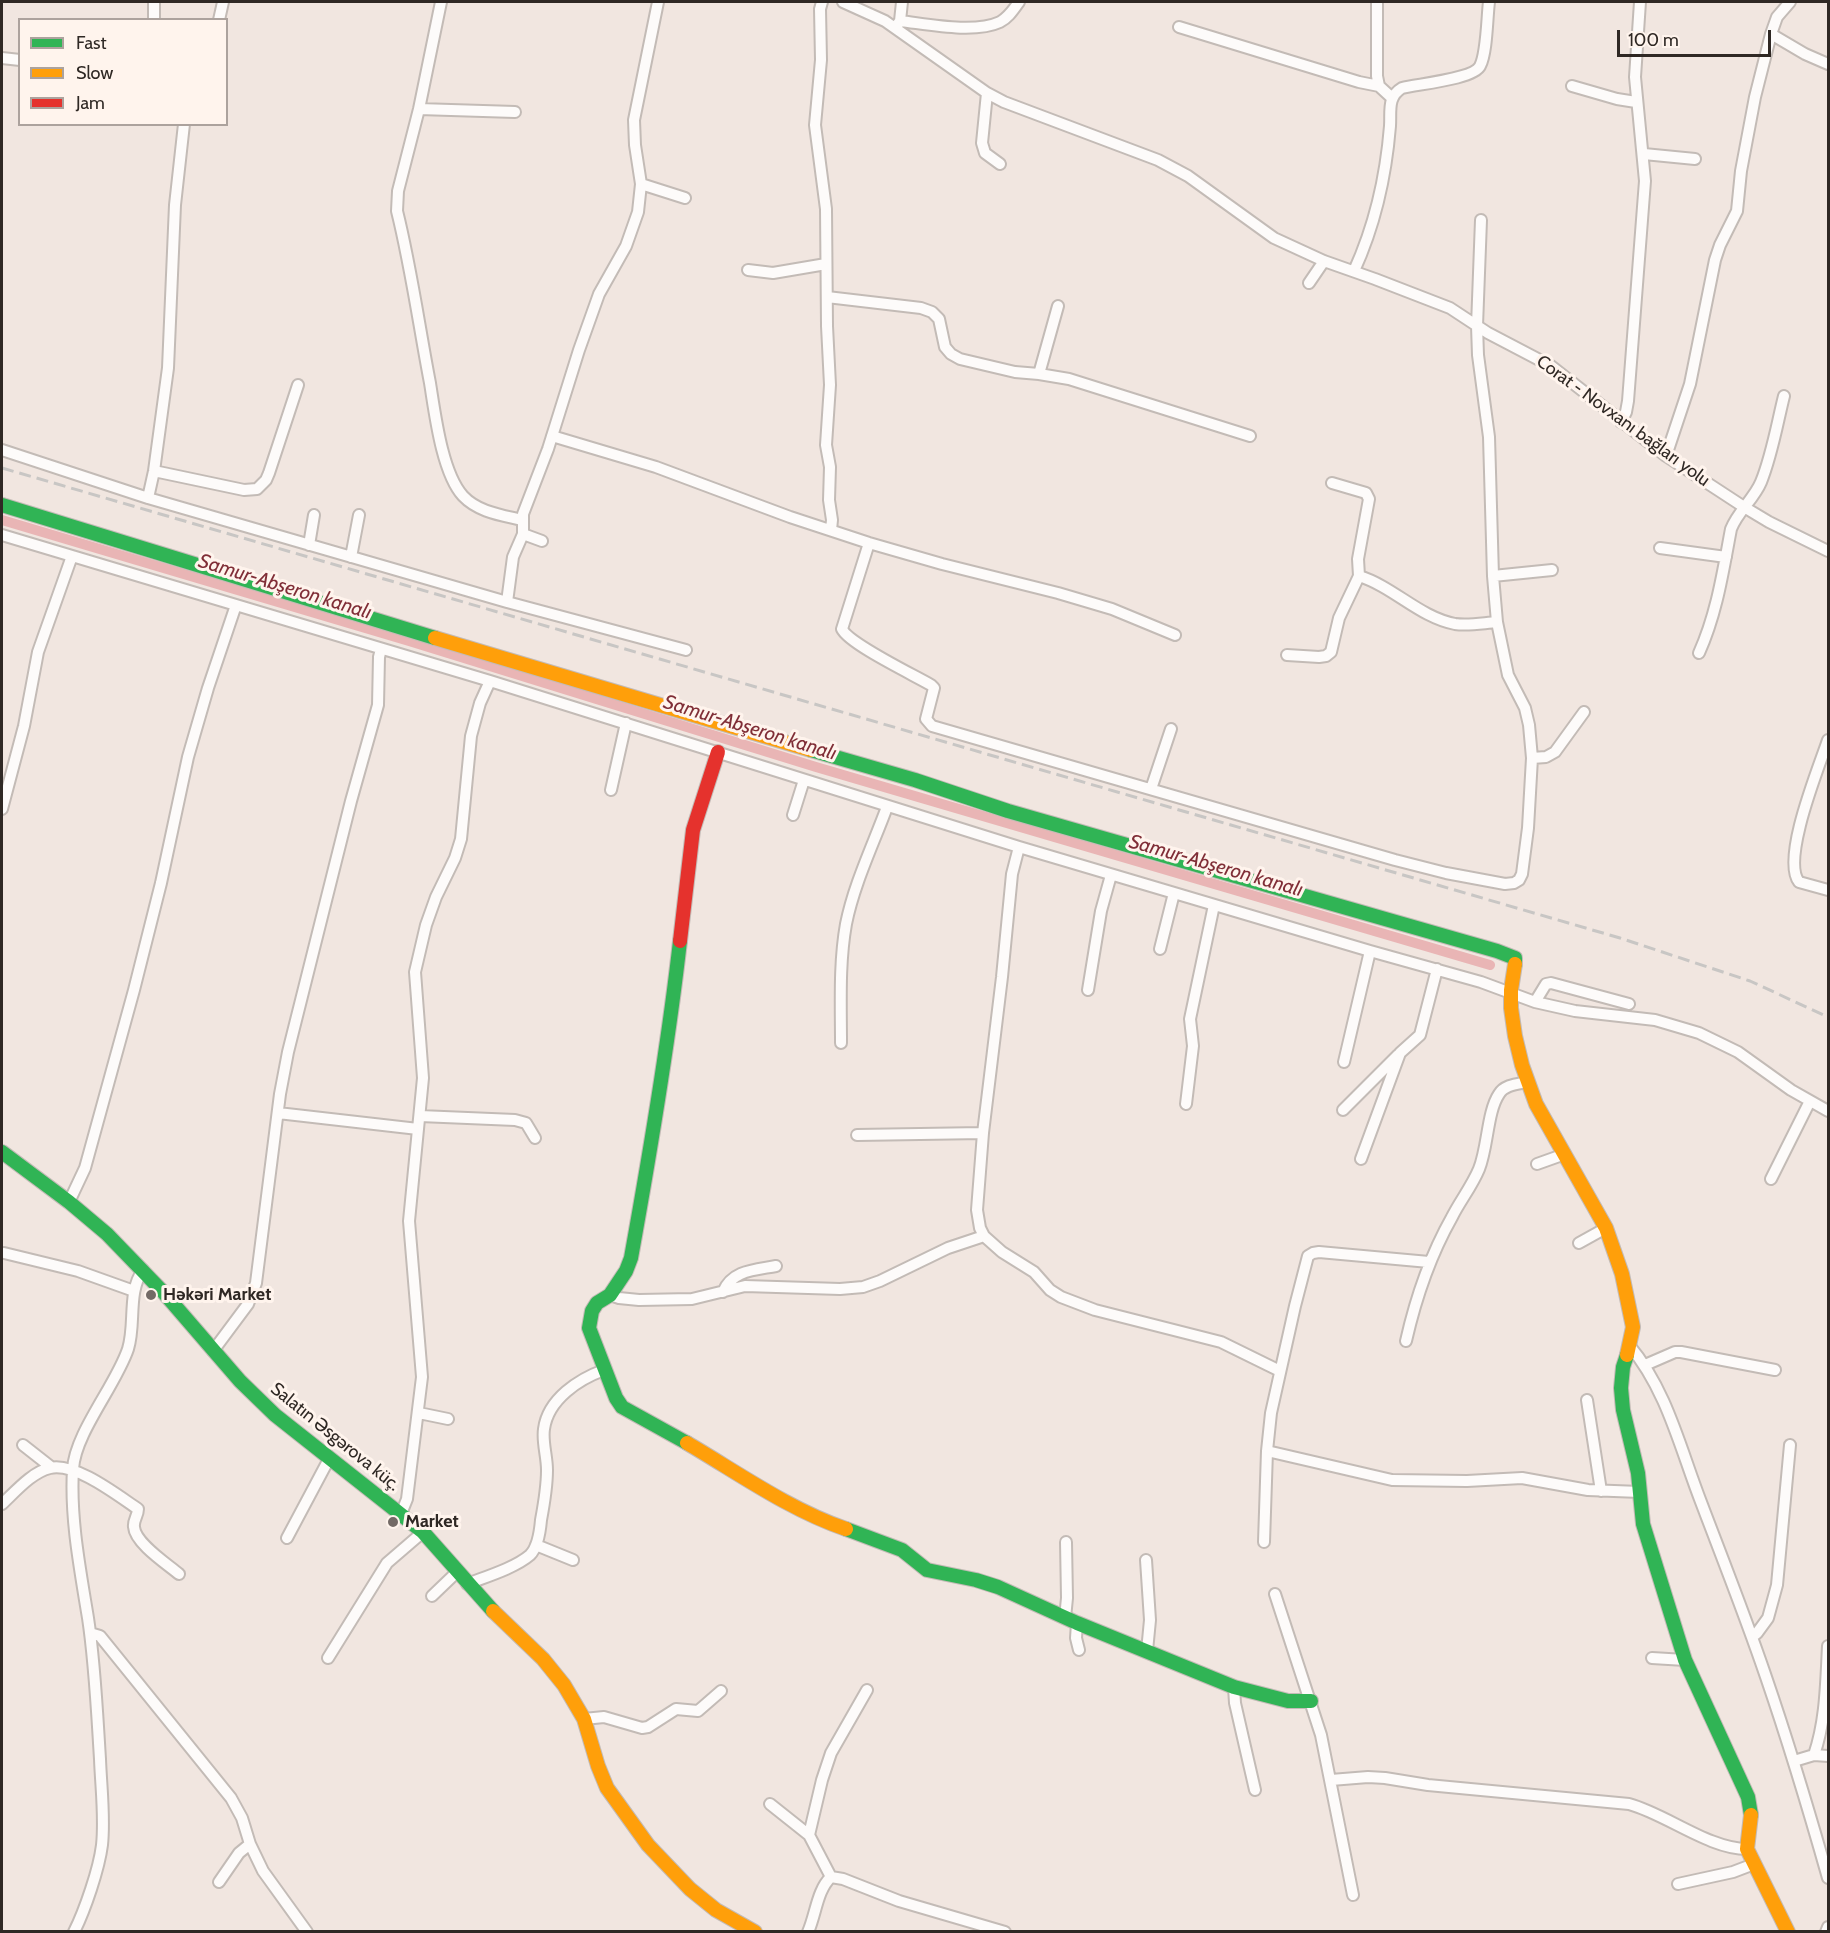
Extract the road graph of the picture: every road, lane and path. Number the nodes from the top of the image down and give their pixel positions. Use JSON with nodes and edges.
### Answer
{"nodes":[{"id":1,"x":154,"y":2,"type":"edge"},
{"id":2,"x":223,"y":2,"type":"edge"},
{"id":3,"x":441,"y":2,"type":"edge"},
{"id":4,"x":658,"y":2,"type":"edge"},
{"id":5,"x":822,"y":2,"type":"edge"},
{"id":6,"x":843,"y":2,"type":"edge"},
{"id":7,"x":902,"y":2,"type":"edge"},
{"id":8,"x":1019,"y":2,"type":"edge"},
{"id":9,"x":1377,"y":2,"type":"edge"},
{"id":10,"x":1489,"y":2,"type":"edge"},
{"id":11,"x":1640,"y":2,"type":"edge"},
{"id":12,"x":1790,"y":2,"type":"edge"},
{"id":13,"x":154,"y":18,"type":"edge"},
{"id":14,"x":219,"y":18,"type":"edge"},
{"id":15,"x":898,"y":24,"type":"junction"},
{"id":16,"x":1179,"y":27,"type":"dead end"},
{"id":17,"x":1771,"y":34,"type":"junction"},
{"id":18,"x":2,"y":58,"type":"edge"},
{"id":19,"x":18,"y":60,"type":"edge"},
{"id":20,"x":1828,"y":64,"type":"edge"},
{"id":21,"x":1379,"y":86,"type":"junction"},
{"id":22,"x":1572,"y":86,"type":"dead end"},
{"id":23,"x":987,"y":93,"type":"junction"},
{"id":24,"x":1392,"y":98,"type":"junction"},
{"id":25,"x":1636,"y":102,"type":"junction"},
{"id":26,"x":419,"y":110,"type":"junction"},
{"id":27,"x":515,"y":112,"type":"dead end"},
{"id":28,"x":184,"y":126,"type":"edge"},
{"id":29,"x":1644,"y":154,"type":"junction"},
{"id":30,"x":1695,"y":159,"type":"dead end"},
{"id":31,"x":1000,"y":164,"type":"dead end"},
{"id":32,"x":641,"y":184,"type":"junction"},
{"id":33,"x":685,"y":198,"type":"dead end"},
{"id":34,"x":1481,"y":220,"type":"dead end"},
{"id":35,"x":1324,"y":261,"type":"junction"},
{"id":36,"x":826,"y":264,"type":"junction"},
{"id":37,"x":748,"y":270,"type":"dead end"},
{"id":38,"x":1354,"y":271,"type":"junction"},
{"id":39,"x":1309,"y":283,"type":"dead end"},
{"id":40,"x":827,"y":297,"type":"junction"},
{"id":41,"x":1058,"y":306,"type":"dead end"},
{"id":42,"x":1477,"y":326,"type":"junction"},
{"id":43,"x":1039,"y":374,"type":"junction"},
{"id":44,"x":298,"y":385,"type":"dead end"},
{"id":45,"x":1784,"y":396,"type":"dead end"},
{"id":46,"x":1621,"y":422,"type":"junction"},
{"id":47,"x":552,"y":436,"type":"junction"},
{"id":48,"x":1250,"y":436,"type":"dead end"},
{"id":49,"x":2,"y":450,"type":"edge"},
{"id":50,"x":1666,"y":456,"type":"junction"},
{"id":51,"x":154,"y":471,"type":"junction"},
{"id":52,"x":1332,"y":483,"type":"dead end"},
{"id":53,"x":148,"y":498,"type":"junction"},
{"id":54,"x":2,"y":505,"type":"edge"},
{"id":55,"x":1744,"y":507,"type":"junction"},
{"id":56,"x":314,"y":515,"type":"dead end"},
{"id":57,"x":359,"y":515,"type":"dead end"},
{"id":58,"x":522,"y":520,"type":"junction"},
{"id":59,"x":831,"y":530,"type":"junction"},
{"id":60,"x":523,"y":534,"type":"junction"},
{"id":61,"x":2,"y":535,"type":"edge"},
{"id":62,"x":542,"y":540,"type":"dead end"},
{"id":63,"x":869,"y":543,"type":"junction"},
{"id":64,"x":309,"y":545,"type":"junction"},
{"id":65,"x":1660,"y":548,"type":"dead end"},
{"id":66,"x":1828,"y":551,"type":"edge"},
{"id":67,"x":72,"y":556,"type":"junction"},
{"id":68,"x":351,"y":557,"type":"junction"},
{"id":69,"x":1726,"y":557,"type":"junction"},
{"id":70,"x":1552,"y":570,"type":"dead end"},
{"id":71,"x":1359,"y":576,"type":"junction"},
{"id":72,"x":1493,"y":576,"type":"junction"},
{"id":73,"x":507,"y":602,"type":"junction"},
{"id":74,"x":236,"y":605,"type":"junction"},
{"id":75,"x":1497,"y":622,"type":"junction"},
{"id":76,"x":1175,"y":635,"type":"dead end"},
{"id":77,"x":381,"y":649,"type":"junction"},
{"id":78,"x":686,"y":650,"type":"dead end"},
{"id":79,"x":1699,"y":653,"type":"dead end"},
{"id":80,"x":1287,"y":655,"type":"dead end"},
{"id":81,"x":490,"y":681,"type":"junction"},
{"id":82,"x":1584,"y":712,"type":"dead end"},
{"id":83,"x":626,"y":723,"type":"junction"},
{"id":84,"x":1171,"y":729,"type":"dead end"},
{"id":85,"x":1828,"y":740,"type":"edge"},
{"id":86,"x":718,"y":752,"type":"junction"},
{"id":87,"x":1532,"y":758,"type":"junction"},
{"id":88,"x":804,"y":780,"type":"junction"},
{"id":89,"x":1151,"y":789,"type":"junction"},
{"id":90,"x":611,"y":790,"type":"dead end"},
{"id":91,"x":887,"y":807,"type":"junction"},
{"id":92,"x":2,"y":809,"type":"edge"},
{"id":93,"x":792,"y":814,"type":"dead end"},
{"id":94,"x":1019,"y":847,"type":"junction"},
{"id":95,"x":1111,"y":875,"type":"junction"},
{"id":96,"x":1828,"y":890,"type":"edge"},
{"id":97,"x":1174,"y":893,"type":"junction"},
{"id":98,"x":1214,"y":905,"type":"junction"},
{"id":99,"x":1160,"y":948,"type":"dead end"},
{"id":100,"x":1370,"y":951,"type":"junction"},
{"id":101,"x":1437,"y":969,"type":"junction"},
{"id":102,"x":1088,"y":990,"type":"dead end"},
{"id":103,"x":1510,"y":993,"type":"junction"},
{"id":104,"x":1535,"y":1002,"type":"junction"},
{"id":105,"x":1629,"y":1004,"type":"dead end"},
{"id":106,"x":841,"y":1043,"type":"dead end"},
{"id":107,"x":1400,"y":1053,"type":"junction"},
{"id":108,"x":1344,"y":1062,"type":"dead end"},
{"id":109,"x":1527,"y":1082,"type":"junction"},
{"id":110,"x":1810,"y":1101,"type":"junction"},
{"id":111,"x":1186,"y":1104,"type":"dead end"},
{"id":112,"x":1343,"y":1110,"type":"dead end"},
{"id":113,"x":1828,"y":1111,"type":"edge"},
{"id":114,"x":278,"y":1113,"type":"junction"},
{"id":115,"x":420,"y":1116,"type":"junction"},
{"id":116,"x":418,"y":1129,"type":"junction"},
{"id":117,"x":983,"y":1133,"type":"junction"},
{"id":118,"x":857,"y":1135,"type":"dead end"},
{"id":119,"x":535,"y":1138,"type":"dead end"},
{"id":120,"x":2,"y":1152,"type":"edge"},
{"id":121,"x":1565,"y":1154,"type":"junction"},
{"id":122,"x":1361,"y":1159,"type":"dead end"},
{"id":123,"x":1537,"y":1164,"type":"dead end"},
{"id":124,"x":1771,"y":1179,"type":"dead end"},
{"id":125,"x":69,"y":1202,"type":"junction"},
{"id":126,"x":1606,"y":1228,"type":"junction"},
{"id":127,"x":984,"y":1236,"type":"junction"},
{"id":128,"x":1579,"y":1243,"type":"dead end"},
{"id":129,"x":4,"y":1253,"type":"dead end"},
{"id":130,"x":1429,"y":1262,"type":"junction"},
{"id":131,"x":776,"y":1266,"type":"dead end"},
{"id":132,"x":143,"y":1270,"type":"junction"},
{"id":133,"x":134,"y":1291,"type":"junction"},
{"id":134,"x":723,"y":1292,"type":"junction"},
{"id":135,"x":610,"y":1294,"type":"junction"},
{"id":136,"x":1406,"y":1341,"type":"dead end"},
{"id":137,"x":1629,"y":1345,"type":"junction"},
{"id":138,"x":213,"y":1351,"type":"junction"},
{"id":139,"x":1645,"y":1365,"type":"junction"},
{"id":140,"x":604,"y":1370,"type":"junction"},
{"id":141,"x":1775,"y":1370,"type":"dead end"},
{"id":142,"x":1280,"y":1371,"type":"junction"},
{"id":143,"x":1587,"y":1400,"type":"dead end"},
{"id":144,"x":419,"y":1413,"type":"junction"},
{"id":145,"x":448,"y":1419,"type":"dead end"},
{"id":146,"x":22,"y":1445,"type":"dead end"},
{"id":147,"x":1791,"y":1445,"type":"dead end"},
{"id":148,"x":1268,"y":1450,"type":"junction"},
{"id":149,"x":329,"y":1459,"type":"junction"},
{"id":150,"x":51,"y":1467,"type":"junction"},
{"id":151,"x":73,"y":1469,"type":"junction"},
{"id":152,"x":1601,"y":1491,"type":"junction"},
{"id":153,"x":1640,"y":1492,"type":"junction"},
{"id":154,"x":2,"y":1504,"type":"edge"},
{"id":155,"x":401,"y":1514,"type":"junction"},
{"id":156,"x":423,"y":1532,"type":"junction"},
{"id":157,"x":287,"y":1538,"type":"dead end"},
{"id":158,"x":1066,"y":1542,"type":"dead end"},
{"id":159,"x":1264,"y":1542,"type":"dead end"},
{"id":160,"x":536,"y":1545,"type":"junction"},
{"id":161,"x":573,"y":1560,"type":"dead end"},
{"id":162,"x":1146,"y":1560,"type":"dead end"},
{"id":163,"x":457,"y":1572,"type":"junction"},
{"id":164,"x":179,"y":1574,"type":"dead end"},
{"id":165,"x":467,"y":1584,"type":"junction"},
{"id":166,"x":1275,"y":1594,"type":"dead end"},
{"id":167,"x":432,"y":1596,"type":"dead end"},
{"id":168,"x":1071,"y":1620,"type":"junction"},
{"id":169,"x":90,"y":1633,"type":"junction"},
{"id":170,"x":1752,"y":1637,"type":"junction"},
{"id":171,"x":1828,"y":1646,"type":"edge"},
{"id":172,"x":1079,"y":1650,"type":"dead end"},
{"id":173,"x":1147,"y":1651,"type":"junction"},
{"id":174,"x":328,"y":1658,"type":"dead end"},
{"id":175,"x":1652,"y":1658,"type":"dead end"},
{"id":176,"x":1685,"y":1660,"type":"junction"},
{"id":177,"x":1234,"y":1687,"type":"junction"},
{"id":178,"x":721,"y":1690,"type":"dead end"},
{"id":179,"x":867,"y":1690,"type":"dead end"},
{"id":180,"x":1311,"y":1701,"type":"junction"},
{"id":181,"x":584,"y":1719,"type":"junction"},
{"id":182,"x":1814,"y":1755,"type":"junction"},
{"id":183,"x":1828,"y":1756,"type":"edge"},
{"id":184,"x":1794,"y":1761,"type":"junction"},
{"id":185,"x":1331,"y":1780,"type":"junction"},
{"id":186,"x":1255,"y":1790,"type":"dead end"},
{"id":187,"x":770,"y":1804,"type":"dead end"},
{"id":188,"x":809,"y":1835,"type":"junction"},
{"id":189,"x":250,"y":1844,"type":"junction"},
{"id":190,"x":1747,"y":1848,"type":"junction"},
{"id":191,"x":1754,"y":1864,"type":"junction"},
{"id":192,"x":831,"y":1877,"type":"junction"},
{"id":193,"x":1828,"y":1878,"type":"edge"},
{"id":194,"x":219,"y":1882,"type":"dead end"},
{"id":195,"x":1677,"y":1884,"type":"dead end"},
{"id":196,"x":1353,"y":1894,"type":"dead end"},
{"id":197,"x":1828,"y":1927,"type":"edge"},
{"id":198,"x":74,"y":1932,"type":"edge"},
{"id":199,"x":307,"y":1932,"type":"edge"},
{"id":200,"x":755,"y":1932,"type":"edge"},
{"id":201,"x":808,"y":1932,"type":"edge"},
{"id":202,"x":1005,"y":1932,"type":"edge"},
{"id":203,"x":1788,"y":1932,"type":"edge"},
{"id":204,"x":1826,"y":1932,"type":"edge"}],
"edges":[{"from":1,"to":13,"type":"street"},
{"from":2,"to":14,"type":"street"},
{"from":3,"to":26,"type":"street"},
{"from":4,"to":32,"type":"street"},
{"from":5,"to":36,"type":"street"},
{"from":6,"to":15,"type":"street","name":"Corat - Novxanı bağları yolu"},
{"from":7,"to":15,"type":"street"},
{"from":8,"to":15,"type":"street"},
{"from":9,"to":21,"type":"street"},
{"from":10,"to":24,"type":"street"},
{"from":11,"to":25,"type":"street"},
{"from":12,"to":17,"type":"street"},
{"from":15,"to":23,"type":"street","name":"Corat - Novxanı bağları yolu"},
{"from":16,"to":21,"type":"street"},
{"from":17,"to":20,"type":"street"},
{"from":17,"to":50,"type":"street"},
{"from":18,"to":19,"type":"street"},
{"from":21,"to":24,"type":"street"},
{"from":22,"to":25,"type":"street"},
{"from":23,"to":31,"type":"street"},
{"from":23,"to":35,"type":"street","name":"Corat - Novxanı bağları yolu"},
{"from":24,"to":38,"type":"street"},
{"from":25,"to":29,"type":"street"},
{"from":26,"to":27,"type":"street"},
{"from":26,"to":58,"type":"street"},
{"from":28,"to":51,"type":"street"},
{"from":29,"to":30,"type":"street"},
{"from":29,"to":46,"type":"street"},
{"from":32,"to":33,"type":"street"},
{"from":32,"to":47,"type":"street"},
{"from":34,"to":42,"type":"street"},
{"from":35,"to":38,"type":"street","name":"Corat - Novxanı bağları yolu"},
{"from":35,"to":39,"type":"street"},
{"from":36,"to":37,"type":"street"},
{"from":36,"to":40,"type":"street"},
{"from":38,"to":42,"type":"street","name":"Corat - Novxanı bağları yolu"},
{"from":40,"to":43,"type":"street"},
{"from":40,"to":59,"type":"street"},
{"from":41,"to":43,"type":"street"},
{"from":42,"to":46,"type":"street","name":"Corat - Novxanı bağları yolu"},
{"from":42,"to":72,"type":"street"},
{"from":43,"to":48,"type":"street"},
{"from":44,"to":51,"type":"street"},
{"from":45,"to":55,"type":"street"},
{"from":46,"to":50,"type":"street","name":"Corat - Novxanı bağları yolu"},
{"from":47,"to":58,"type":"street"},
{"from":47,"to":59,"type":"street"},
{"from":49,"to":53,"type":"street"},
{"from":50,"to":55,"type":"street","name":"Corat - Novxanı bağları yolu"},
{"from":51,"to":53,"type":"street"},
{"from":52,"to":71,"type":"street"},
{"from":53,"to":64,"type":"street"},
{"from":54,"to":103,"type":"street"},
{"from":55,"to":66,"type":"street","name":"Corat - Novxanı bağları yolu"},
{"from":55,"to":69,"type":"street"},
{"from":56,"to":64,"type":"street"},
{"from":57,"to":68,"type":"street"},
{"from":58,"to":60,"type":"street"},
{"from":59,"to":63,"type":"street"},
{"from":60,"to":62,"type":"street"},
{"from":60,"to":73,"type":"street"},
{"from":61,"to":67,"type":"street"},
{"from":63,"to":76,"type":"street"},
{"from":63,"to":89,"type":"street"},
{"from":64,"to":68,"type":"street"},
{"from":65,"to":69,"type":"street"},
{"from":67,"to":74,"type":"street"},
{"from":67,"to":92,"type":"street"},
{"from":68,"to":73,"type":"street"},
{"from":69,"to":79,"type":"street"},
{"from":70,"to":72,"type":"street"},
{"from":71,"to":75,"type":"street"},
{"from":71,"to":80,"type":"street"},
{"from":72,"to":75,"type":"street"},
{"from":73,"to":78,"type":"street"},
{"from":74,"to":77,"type":"street"},
{"from":74,"to":125,"type":"street"},
{"from":75,"to":87,"type":"street"},
{"from":77,"to":81,"type":"street"},
{"from":77,"to":114,"type":"street"},
{"from":81,"to":83,"type":"street"},
{"from":81,"to":115,"type":"street"},
{"from":82,"to":87,"type":"street"},
{"from":83,"to":86,"type":"street"},
{"from":83,"to":90,"type":"street"},
{"from":84,"to":89,"type":"street"},
{"from":85,"to":96,"type":"street"},
{"from":86,"to":88,"type":"street"},
{"from":86,"to":135,"type":"street"},
{"from":87,"to":89,"type":"street"},
{"from":88,"to":91,"type":"street"},
{"from":88,"to":93,"type":"street"},
{"from":91,"to":94,"type":"street"},
{"from":91,"to":106,"type":"street"},
{"from":94,"to":95,"type":"street"},
{"from":94,"to":117,"type":"street"},
{"from":95,"to":97,"type":"street"},
{"from":95,"to":102,"type":"street"},
{"from":97,"to":98,"type":"street"},
{"from":97,"to":99,"type":"street"},
{"from":98,"to":100,"type":"street"},
{"from":98,"to":111,"type":"street"},
{"from":100,"to":101,"type":"street"},
{"from":100,"to":108,"type":"street"},
{"from":101,"to":103,"type":"street"},
{"from":101,"to":107,"type":"street"},
{"from":103,"to":104,"type":"street"},
{"from":103,"to":109,"type":"street"},
{"from":104,"to":105,"type":"street"},
{"from":104,"to":110,"type":"street"},
{"from":107,"to":112,"type":"street"},
{"from":107,"to":122,"type":"street"},
{"from":109,"to":121,"type":"street"},
{"from":109,"to":130,"type":"street"},
{"from":110,"to":113,"type":"street"},
{"from":110,"to":124,"type":"street"},
{"from":114,"to":116,"type":"street"},
{"from":114,"to":138,"type":"street"},
{"from":115,"to":116,"type":"street"},
{"from":115,"to":119,"type":"street"},
{"from":116,"to":144,"type":"street"},
{"from":117,"to":118,"type":"street"},
{"from":117,"to":127,"type":"street"},
{"from":120,"to":125,"type":"street","name":"Salatın Əsgərova küç."},
{"from":121,"to":123,"type":"street"},
{"from":121,"to":126,"type":"street"},
{"from":125,"to":132,"type":"street","name":"Salatın Əsgərova küç."},
{"from":126,"to":128,"type":"street"},
{"from":126,"to":137,"type":"street"},
{"from":127,"to":134,"type":"street"},
{"from":127,"to":142,"type":"street"},
{"from":129,"to":133,"type":"street"},
{"from":130,"to":136,"type":"street"},
{"from":130,"to":142,"type":"street"},
{"from":131,"to":134,"type":"street"},
{"from":132,"to":133,"type":"street"},
{"from":132,"to":138,"type":"street","name":"Salatın Əsgərova küç."},
{"from":133,"to":151,"type":"street"},
{"from":134,"to":135,"type":"street"},
{"from":135,"to":140,"type":"street"},
{"from":137,"to":139,"type":"street"},
{"from":137,"to":153,"type":"street"},
{"from":138,"to":149,"type":"street","name":"Salatın Əsgərova küç."},
{"from":139,"to":141,"type":"street"},
{"from":139,"to":170,"type":"street"},
{"from":140,"to":160,"type":"street"},
{"from":140,"to":168,"type":"street"},
{"from":142,"to":148,"type":"street"},
{"from":143,"to":152,"type":"street"},
{"from":144,"to":145,"type":"street"},
{"from":144,"to":155,"type":"street"},
{"from":146,"to":150,"type":"street"},
{"from":147,"to":170,"type":"street"},
{"from":148,"to":152,"type":"street"},
{"from":148,"to":159,"type":"street"},
{"from":149,"to":155,"type":"street","name":"Salatın Əsgərova küç."},
{"from":149,"to":157,"type":"street"},
{"from":150,"to":151,"type":"street"},
{"from":150,"to":154,"type":"street"},
{"from":151,"to":164,"type":"street"},
{"from":151,"to":169,"type":"street"},
{"from":152,"to":153,"type":"street"},
{"from":153,"to":176,"type":"street"},
{"from":155,"to":156,"type":"street","name":"Salatın Əsgərova küç."},
{"from":156,"to":163,"type":"street","name":"Salatın Əsgərova küç."},
{"from":156,"to":174,"type":"street"},
{"from":158,"to":168,"type":"street"},
{"from":160,"to":161,"type":"street"},
{"from":160,"to":165,"type":"street"},
{"from":162,"to":173,"type":"street"},
{"from":163,"to":165,"type":"street","name":"Salatın Əsgərova küç."},
{"from":163,"to":167,"type":"street"},
{"from":165,"to":181,"type":"street","name":"Salatın Əsgərova küç."},
{"from":166,"to":180,"type":"street"},
{"from":168,"to":172,"type":"street"},
{"from":168,"to":173,"type":"street"},
{"from":169,"to":189,"type":"street"},
{"from":169,"to":198,"type":"street"},
{"from":170,"to":184,"type":"street"},
{"from":171,"to":182,"type":"street"},
{"from":173,"to":177,"type":"street"},
{"from":175,"to":176,"type":"street"},
{"from":176,"to":190,"type":"street"},
{"from":177,"to":180,"type":"street"},
{"from":177,"to":186,"type":"street"},
{"from":178,"to":181,"type":"street"},
{"from":179,"to":188,"type":"street"},
{"from":180,"to":185,"type":"street"},
{"from":181,"to":200,"type":"street","name":"Salatın Əsgərova küç."},
{"from":182,"to":183,"type":"street"},
{"from":182,"to":184,"type":"street"},
{"from":184,"to":193,"type":"street"},
{"from":185,"to":190,"type":"street"},
{"from":185,"to":196,"type":"street"},
{"from":187,"to":188,"type":"street"},
{"from":188,"to":192,"type":"street"},
{"from":189,"to":194,"type":"street"},
{"from":189,"to":199,"type":"street"},
{"from":190,"to":191,"type":"street"},
{"from":191,"to":195,"type":"street"},
{"from":191,"to":203,"type":"street"},
{"from":192,"to":201,"type":"street"},
{"from":192,"to":202,"type":"street"},
{"from":197,"to":204,"type":"street"}]}
